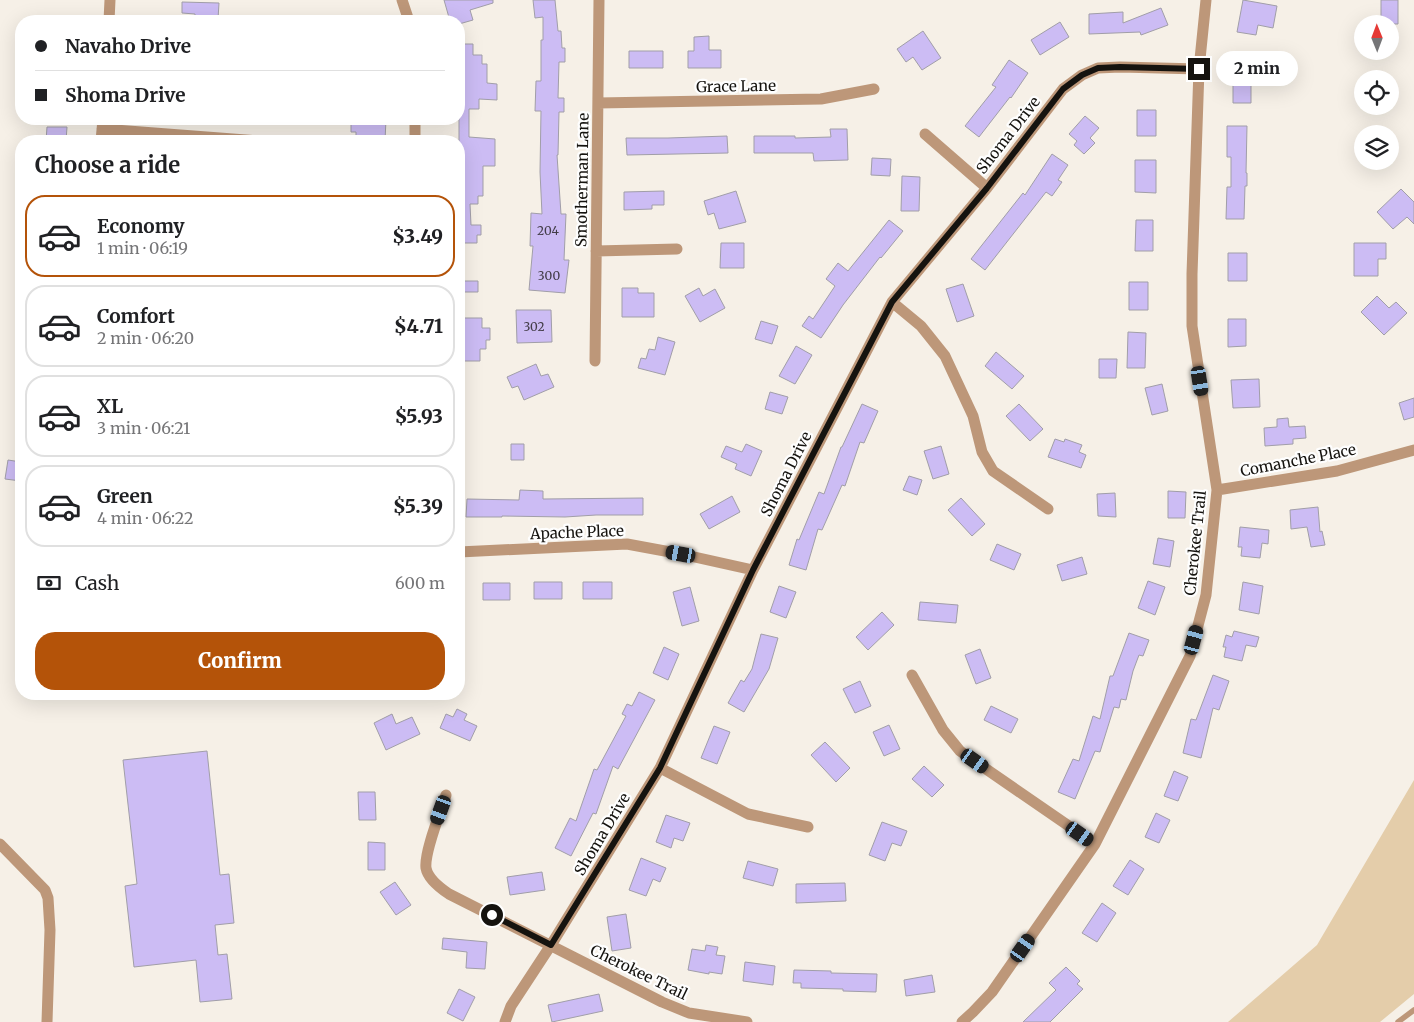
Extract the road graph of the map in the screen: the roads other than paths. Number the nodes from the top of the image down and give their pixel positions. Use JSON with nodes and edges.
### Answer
{"nodes":[{"id":1,"x":110,"y":0,"type":"edge"},
{"id":2,"x":402,"y":0,"type":"edge"},
{"id":3,"x":599,"y":0,"type":"edge"},
{"id":4,"x":1206,"y":0,"type":"edge"},
{"id":5,"x":109,"y":15,"type":"edge"},
{"id":6,"x":407,"y":15,"type":"edge"},
{"id":7,"x":1199,"y":69,"type":"junction"},
{"id":8,"x":874,"y":89,"type":"dead end"},
{"id":9,"x":598,"y":103,"type":"junction"},
{"id":10,"x":102,"y":130,"type":"edge"},
{"id":11,"x":925,"y":134,"type":"dead end"},
{"id":12,"x":173,"y":135,"type":"edge"},
{"id":13,"x":987,"y":188,"type":"junction"},
{"id":14,"x":677,"y":249,"type":"dead end"},
{"id":15,"x":596,"y":251,"type":"junction"},
{"id":16,"x":892,"y":302,"type":"junction"},
{"id":17,"x":595,"y":361,"type":"dead end"},
{"id":18,"x":1414,"y":450,"type":"edge"},
{"id":19,"x":1217,"y":490,"type":"junction"},
{"id":20,"x":1048,"y":509,"type":"dead end"},
{"id":21,"x":465,"y":552,"type":"edge"},
{"id":22,"x":753,"y":570,"type":"junction"},
{"id":23,"x":912,"y":675,"type":"dead end"},
{"id":24,"x":660,"y":768,"type":"junction"},
{"id":25,"x":446,"y":795,"type":"dead end"},
{"id":26,"x":808,"y":827,"type":"dead end"},
{"id":27,"x":0,"y":844,"type":"edge"},
{"id":28,"x":1095,"y":844,"type":"junction"},
{"id":29,"x":551,"y":945,"type":"junction"},
{"id":30,"x":1414,"y":1010,"type":"edge"},
{"id":31,"x":47,"y":1022,"type":"edge"},
{"id":32,"x":505,"y":1022,"type":"edge"},
{"id":33,"x":747,"y":1022,"type":"edge"},
{"id":34,"x":962,"y":1022,"type":"edge"},
{"id":35,"x":1398,"y":1022,"type":"edge"}],
"edges":[{"from":1,"to":5,"type":"street"},
{"from":2,"to":6,"type":"street"},
{"from":3,"to":9,"type":"street","name":"Smotherman Lane"},
{"from":4,"to":7,"type":"street","name":"Cherokee Trail"},
{"from":7,"to":13,"type":"street","name":"Shoma Drive"},
{"from":7,"to":19,"type":"street","name":"Cherokee Trail"},
{"from":8,"to":9,"type":"street","name":"Grace Lane"},
{"from":9,"to":15,"type":"street","name":"Smotherman Lane"},
{"from":10,"to":12,"type":"street"},
{"from":11,"to":13,"type":"street"},
{"from":13,"to":16,"type":"street","name":"Shoma Drive"},
{"from":14,"to":15,"type":"street"},
{"from":15,"to":17,"type":"street","name":"Smotherman Lane"},
{"from":16,"to":20,"type":"street"},
{"from":16,"to":22,"type":"street","name":"Shoma Drive"},
{"from":18,"to":19,"type":"street","name":"Comanche Place"},
{"from":19,"to":28,"type":"street","name":"Cherokee Trail"},
{"from":21,"to":22,"type":"street","name":"Apache Place"},
{"from":22,"to":24,"type":"street","name":"Shoma Drive"},
{"from":23,"to":28,"type":"street"},
{"from":24,"to":26,"type":"street"},
{"from":24,"to":29,"type":"street","name":"Shoma Drive"},
{"from":25,"to":29,"type":"street","name":"Cherokee Trail"},
{"from":27,"to":31,"type":"street"},
{"from":28,"to":34,"type":"street","name":"Cherokee Trail"},
{"from":29,"to":32,"type":"street","name":"Shoma Drive"},
{"from":29,"to":33,"type":"street","name":"Cherokee Trail"},
{"from":30,"to":35,"type":"lane"}]}
